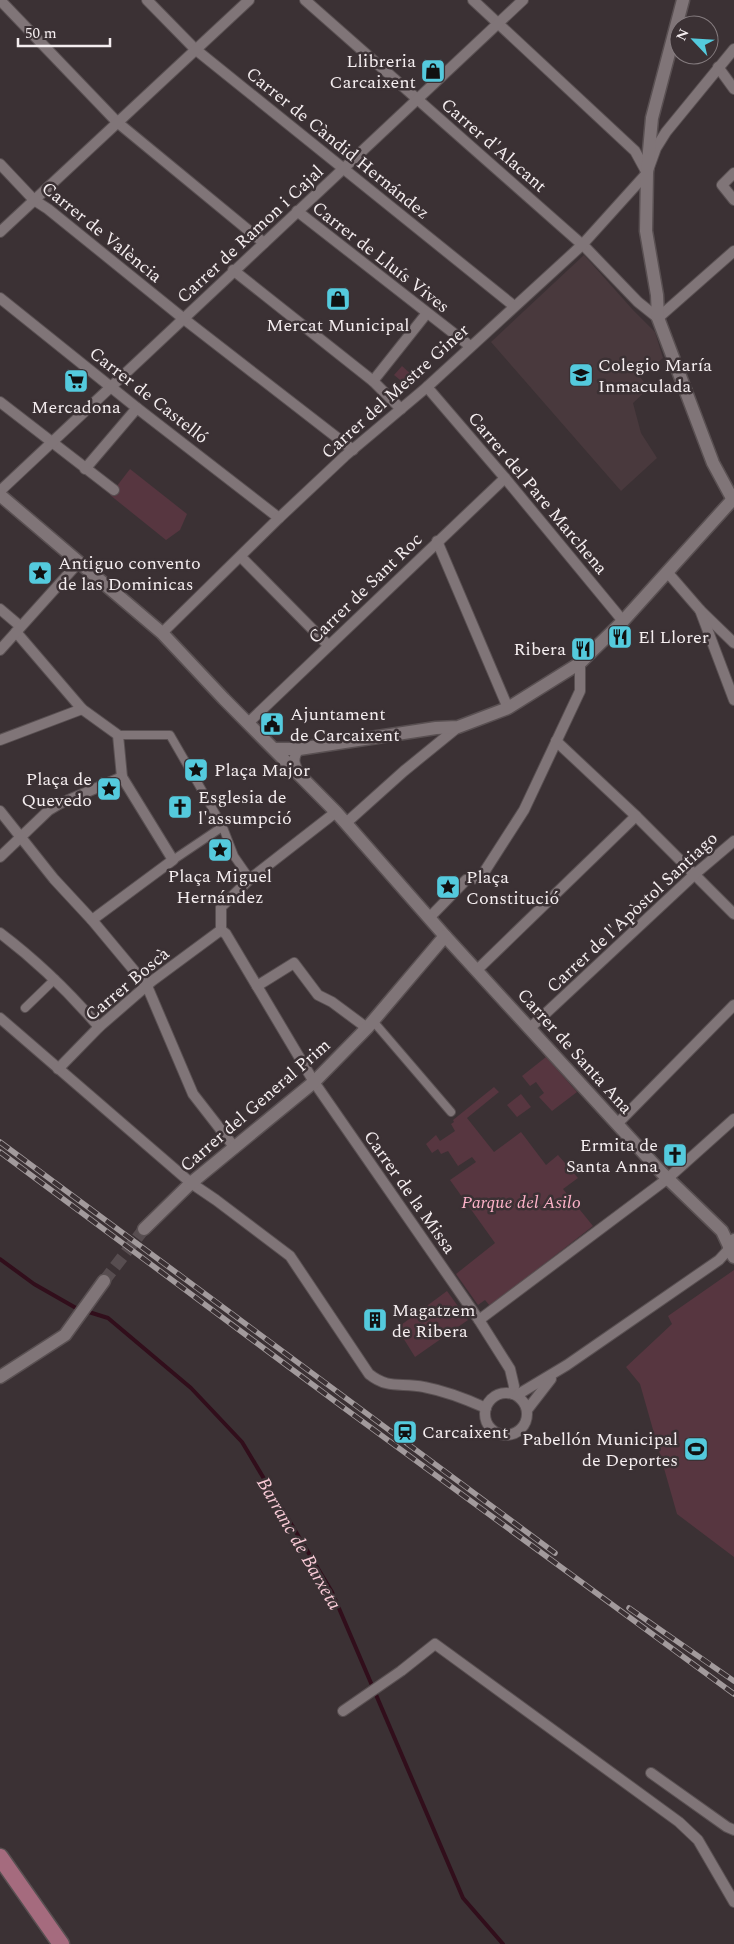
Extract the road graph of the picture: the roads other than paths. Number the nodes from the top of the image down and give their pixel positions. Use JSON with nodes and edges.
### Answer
{"nodes":[{"id":1,"x":0,"y":0,"type":"edge"},
{"id":2,"x":148,"y":0,"type":"edge"},
{"id":3,"x":248,"y":0,"type":"edge"},
{"id":4,"x":305,"y":0,"type":"edge"},
{"id":5,"x":473,"y":0,"type":"edge"},
{"id":6,"x":523,"y":0,"type":"edge"},
{"id":7,"x":682,"y":0,"type":"edge"},
{"id":8,"x":498,"y":23,"type":"junction"},
{"id":9,"x":195,"y":49,"type":"junction"},
{"id":10,"x":734,"y":49,"type":"edge"},
{"id":11,"x":718,"y":67,"type":"junction"},
{"id":12,"x":734,"y":89,"type":"edge"},
{"id":13,"x":417,"y":99,"type":"junction"},
{"id":14,"x":117,"y":122,"type":"junction"},
{"id":15,"x":0,"y":164,"type":"edge"},
{"id":16,"x":344,"y":167,"type":"junction"},
{"id":17,"x":647,"y":173,"type":"junction"},
{"id":18,"x":734,"y":173,"type":"edge"},
{"id":19,"x":34,"y":200,"type":"junction"},
{"id":20,"x":734,"y":200,"type":"edge"},
{"id":21,"x":297,"y":211,"type":"junction"},
{"id":22,"x":0,"y":232,"type":"edge"},
{"id":23,"x":264,"y":242,"type":"junction"},
{"id":24,"x":582,"y":244,"type":"junction"},
{"id":25,"x":734,"y":251,"type":"edge"},
{"id":26,"x":234,"y":270,"type":"junction"},
{"id":27,"x":0,"y":298,"type":"edge"},
{"id":28,"x":514,"y":306,"type":"junction"},
{"id":29,"x":427,"y":313,"type":"junction"},
{"id":30,"x":184,"y":318,"type":"junction"},
{"id":31,"x":658,"y":318,"type":"junction"},
{"id":32,"x":470,"y":346,"type":"junction"},
{"id":33,"x":373,"y":381,"type":"junction"},
{"id":34,"x":112,"y":387,"type":"junction"},
{"id":35,"x":427,"y":387,"type":"junction"},
{"id":36,"x":0,"y":402,"type":"edge"},
{"id":37,"x":136,"y":408,"type":"junction"},
{"id":38,"x":401,"y":408,"type":"junction"},
{"id":39,"x":52,"y":443,"type":"junction"},
{"id":40,"x":352,"y":450,"type":"junction"},
{"id":41,"x":85,"y":469,"type":"junction"},
{"id":42,"x":505,"y":478,"type":"junction"},
{"id":43,"x":114,"y":490,"type":"dead end"},
{"id":44,"x":0,"y":493,"type":"edge"},
{"id":45,"x":733,"y":499,"type":"edge"},
{"id":46,"x":279,"y":518,"type":"junction"},
{"id":47,"x":438,"y":541,"type":"junction"},
{"id":48,"x":241,"y":557,"type":"junction"},
{"id":49,"x":79,"y":562,"type":"junction"},
{"id":50,"x":668,"y":573,"type":"junction"},
{"id":51,"x":0,"y":609,"type":"edge"},
{"id":52,"x":700,"y":610,"type":"junction"},
{"id":53,"x":624,"y":621,"type":"junction"},
{"id":54,"x":18,"y":629,"type":"junction"},
{"id":55,"x":162,"y":633,"type":"junction"},
{"id":56,"x":734,"y":643,"type":"edge"},
{"id":57,"x":328,"y":646,"type":"junction"},
{"id":58,"x":0,"y":650,"type":"edge"},
{"id":59,"x":580,"y":663,"type":"junction"},
{"id":60,"x":734,"y":700,"type":"edge"},
{"id":61,"x":508,"y":708,"type":"junction"},
{"id":62,"x":82,"y":709,"type":"junction"},
{"id":63,"x":248,"y":723,"type":"junction"},
{"id":64,"x":458,"y":727,"type":"junction"},
{"id":65,"x":118,"y":735,"type":"junction"},
{"id":66,"x":0,"y":740,"type":"edge"},
{"id":67,"x":556,"y":741,"type":"junction"},
{"id":68,"x":272,"y":746,"type":"junction"},
{"id":69,"x":299,"y":749,"type":"junction"},
{"id":70,"x":300,"y":774,"type":"junction"},
{"id":71,"x":122,"y":777,"type":"junction"},
{"id":72,"x":0,"y":811,"type":"edge"},
{"id":73,"x":336,"y":812,"type":"junction"},
{"id":74,"x":636,"y":816,"type":"junction"},
{"id":75,"x":346,"y":823,"type":"junction"},
{"id":76,"x":222,"y":827,"type":"junction"},
{"id":77,"x":21,"y":836,"type":"junction"},
{"id":78,"x":734,"y":841,"type":"edge"},
{"id":79,"x":0,"y":857,"type":"edge"},
{"id":80,"x":173,"y":860,"type":"junction"},
{"id":81,"x":696,"y":874,"type":"junction"},
{"id":82,"x":250,"y":879,"type":"junction"},
{"id":83,"x":734,"y":914,"type":"edge"},
{"id":84,"x":429,"y":918,"type":"junction"},
{"id":85,"x":92,"y":920,"type":"junction"},
{"id":86,"x":221,"y":930,"type":"junction"},
{"id":87,"x":0,"y":933,"type":"edge"},
{"id":88,"x":446,"y":936,"type":"junction"},
{"id":89,"x":477,"y":970,"type":"junction"},
{"id":90,"x":55,"y":979,"type":"junction"},
{"id":91,"x":147,"y":986,"type":"junction"},
{"id":92,"x":257,"y":986,"type":"junction"},
{"id":93,"x":734,"y":1005,"type":"edge"},
{"id":94,"x":25,"y":1008,"type":"dead end"},
{"id":95,"x":0,"y":1018,"type":"edge"},
{"id":96,"x":370,"y":1024,"type":"junction"},
{"id":97,"x":99,"y":1027,"type":"junction"},
{"id":98,"x":530,"y":1028,"type":"junction"},
{"id":99,"x":58,"y":1069,"type":"junction"},
{"id":100,"x":314,"y":1082,"type":"junction"},
{"id":101,"x":451,"y":1112,"type":"dead end"},
{"id":102,"x":734,"y":1119,"type":"edge"},
{"id":103,"x":617,"y":1124,"type":"junction"},
{"id":104,"x":235,"y":1148,"type":"junction"},
{"id":105,"x":667,"y":1179,"type":"junction"},
{"id":106,"x":191,"y":1183,"type":"junction"},
{"id":107,"x":144,"y":1229,"type":"tunnel mouth"},
{"id":108,"x":732,"y":1248,"type":"edge"},
{"id":109,"x":104,"y":1281,"type":"tunnel mouth"},
{"id":110,"x":479,"y":1320,"type":"junction"},
{"id":111,"x":567,"y":1365,"type":"junction"},
{"id":112,"x":0,"y":1378,"type":"edge"},
{"id":113,"x":515,"y":1394,"type":"junction"},
{"id":114,"x":486,"y":1408,"type":"junction"},
{"id":115,"x":527,"y":1410,"type":"junction"},
{"id":116,"x":343,"y":1711,"type":"dead end"},
{"id":117,"x":651,"y":1773,"type":"dead end"},
{"id":118,"x":734,"y":1830,"type":"edge"},
{"id":119,"x":0,"y":1858,"type":"edge"},
{"id":120,"x":734,"y":1902,"type":"edge"},
{"id":121,"x":62,"y":1944,"type":"edge"}],
"edges":[{"from":1,"to":14,"type":"street"},
{"from":2,"to":9,"type":"street","name":"Carrer de Càndid Hernández"},
{"from":3,"to":9,"type":"street"},
{"from":4,"to":13,"type":"street","name":"Carrer d'Alacant"},
{"from":5,"to":8,"type":"street"},
{"from":6,"to":8,"type":"street","name":"Carrer de Ramon i Cajal"},
{"from":7,"to":17,"type":"street"},
{"from":8,"to":13,"type":"street","name":"Carrer de Ramon i Cajal"},
{"from":8,"to":17,"type":"street"},
{"from":9,"to":14,"type":"street"},
{"from":9,"to":16,"type":"street","name":"Carrer de Càndid Hernández"},
{"from":10,"to":11,"type":"street"},
{"from":11,"to":12,"type":"street"},
{"from":11,"to":17,"type":"street"},
{"from":13,"to":16,"type":"street","name":"Carrer de Ramon i Cajal"},
{"from":13,"to":24,"type":"street","name":"Carrer d'Alacant"},
{"from":14,"to":19,"type":"street"},
{"from":14,"to":23,"type":"street"},
{"from":15,"to":19,"type":"street","name":"Carrer de València"},
{"from":16,"to":21,"type":"street","name":"Carrer de Ramon i Cajal"},
{"from":16,"to":28,"type":"street","name":"Carrer de Càndid Hernández"},
{"from":17,"to":24,"type":"street","name":"Carrer del Mestre Giner"},
{"from":17,"to":31,"type":"street"},
{"from":18,"to":20,"type":"street"},
{"from":19,"to":22,"type":"street"},
{"from":19,"to":30,"type":"street","name":"Carrer de València"},
{"from":21,"to":23,"type":"street","name":"Carrer de Ramon i Cajal"},
{"from":21,"to":29,"type":"street","name":"Carrer de Lluís Vives"},
{"from":23,"to":26,"type":"street","name":"Carrer de Ramon i Cajal"},
{"from":24,"to":28,"type":"street","name":"Carrer del Mestre Giner"},
{"from":24,"to":31,"type":"street","name":"Carrer d'Alacant"},
{"from":25,"to":31,"type":"street"},
{"from":26,"to":30,"type":"street","name":"Carrer de Ramon i Cajal"},
{"from":26,"to":33,"type":"street"},
{"from":27,"to":34,"type":"street","name":"Carrer de Castelló"},
{"from":28,"to":32,"type":"street","name":"Carrer del Mestre Giner"},
{"from":29,"to":32,"type":"street","name":"Carrer de Lluís Vives"},
{"from":29,"to":33,"type":"street","name":"Carrer del Mestre Giner"},
{"from":30,"to":34,"type":"street","name":"Carrer de Ramon i Cajal"},
{"from":30,"to":40,"type":"street","name":"Carrer de València"},
{"from":31,"to":45,"type":"street"},
{"from":32,"to":35,"type":"street","name":"Carrer del Mestre Giner"},
{"from":33,"to":38,"type":"street"},
{"from":34,"to":37,"type":"street","name":"Carrer de Castelló"},
{"from":34,"to":39,"type":"street","name":"Carrer de Ramon i Cajal"},
{"from":35,"to":38,"type":"street","name":"Carrer del Mestre Giner"},
{"from":35,"to":42,"type":"street","name":"Carrer del Pare Marchena"},
{"from":36,"to":39,"type":"street"},
{"from":37,"to":41,"type":"street"},
{"from":37,"to":46,"type":"street","name":"Carrer de Castelló"},
{"from":38,"to":40,"type":"street","name":"Carrer del Mestre Giner"},
{"from":39,"to":41,"type":"street"},
{"from":39,"to":44,"type":"street","name":"Carrer de Ramon i Cajal"},
{"from":40,"to":46,"type":"street","name":"Carrer del Mestre Giner"},
{"from":41,"to":43,"type":"street"},
{"from":42,"to":47,"type":"street","name":"Carrer de Sant Roc"},
{"from":42,"to":53,"type":"street","name":"Carrer del Pare Marchena"},
{"from":44,"to":49,"type":"street"},
{"from":45,"to":50,"type":"street"},
{"from":46,"to":48,"type":"street","name":"Carrer del Mestre Giner"},
{"from":47,"to":57,"type":"street","name":"Carrer de Sant Roc"},
{"from":47,"to":61,"type":"street"},
{"from":48,"to":55,"type":"street","name":"Carrer del Mestre Giner"},
{"from":48,"to":57,"type":"street"},
{"from":49,"to":54,"type":"street"},
{"from":49,"to":55,"type":"street"},
{"from":50,"to":52,"type":"street"},
{"from":50,"to":53,"type":"street"},
{"from":51,"to":54,"type":"street"},
{"from":52,"to":56,"type":"street"},
{"from":52,"to":60,"type":"street"},
{"from":53,"to":59,"type":"street"},
{"from":54,"to":58,"type":"street"},
{"from":54,"to":62,"type":"street"},
{"from":55,"to":63,"type":"street"},
{"from":57,"to":63,"type":"street","name":"Carrer de Sant Roc"},
{"from":59,"to":61,"type":"street"},
{"from":59,"to":67,"type":"street"},
{"from":61,"to":64,"type":"street"},
{"from":62,"to":65,"type":"street"},
{"from":62,"to":66,"type":"street"},
{"from":63,"to":68,"type":"street"},
{"from":64,"to":69,"type":"street"},
{"from":64,"to":75,"type":"street"},
{"from":65,"to":71,"type":"street"},
{"from":65,"to":76,"type":"street"},
{"from":67,"to":74,"type":"street"},
{"from":67,"to":84,"type":"street"},
{"from":68,"to":69,"type":"street"},
{"from":68,"to":70,"type":"street","name":"Carrer de Santa Ana"},
{"from":69,"to":70,"type":"street"},
{"from":70,"to":73,"type":"street","name":"Carrer de Santa Ana"},
{"from":71,"to":77,"type":"street"},
{"from":71,"to":80,"type":"street"},
{"from":72,"to":77,"type":"street"},
{"from":73,"to":75,"type":"street","name":"Carrer de Santa Ana"},
{"from":73,"to":82,"type":"street"},
{"from":74,"to":81,"type":"street"},
{"from":74,"to":89,"type":"street"},
{"from":75,"to":84,"type":"street","name":"Carrer de Santa Ana"},
{"from":76,"to":80,"type":"street"},
{"from":76,"to":82,"type":"street"},
{"from":77,"to":79,"type":"street"},
{"from":77,"to":85,"type":"street"},
{"from":78,"to":81,"type":"street","name":"Carrer de l'Apòstol Santiago"},
{"from":80,"to":85,"type":"street"},
{"from":81,"to":83,"type":"street"},
{"from":81,"to":98,"type":"street","name":"Carrer de l'Apòstol Santiago"},
{"from":82,"to":86,"type":"street"},
{"from":84,"to":88,"type":"street","name":"Carrer de Santa Ana"},
{"from":85,"to":91,"type":"street"},
{"from":86,"to":91,"type":"street","name":"Carrer Boscà"},
{"from":86,"to":92,"type":"street","name":"Carrer de la Missa"},
{"from":87,"to":90,"type":"street"},
{"from":88,"to":89,"type":"street","name":"Carrer de Santa Ana"},
{"from":88,"to":96,"type":"street","name":"Carrer del General Prim"},
{"from":89,"to":98,"type":"street","name":"Carrer de Santa Ana"},
{"from":90,"to":94,"type":"street"},
{"from":90,"to":97,"type":"street"},
{"from":91,"to":97,"type":"street","name":"Carrer Boscà"},
{"from":91,"to":104,"type":"street"},
{"from":92,"to":96,"type":"street"},
{"from":92,"to":100,"type":"street","name":"Carrer de la Missa"},
{"from":93,"to":103,"type":"street"},
{"from":95,"to":99,"type":"street"},
{"from":96,"to":100,"type":"street","name":"Carrer del General Prim"},
{"from":96,"to":101,"type":"street"},
{"from":97,"to":99,"type":"street","name":"Carrer Boscà"},
{"from":98,"to":103,"type":"street","name":"Carrer de Santa Ana"},
{"from":99,"to":106,"type":"street"},
{"from":100,"to":104,"type":"street","name":"Carrer del General Prim"},
{"from":100,"to":110,"type":"street","name":"Carrer de la Missa"},
{"from":102,"to":105,"type":"street"},
{"from":103,"to":105,"type":"street","name":"Carrer de Santa Ana"},
{"from":104,"to":106,"type":"street","name":"Carrer del General Prim"},
{"from":105,"to":108,"type":"street","name":"Carrer de Santa Ana"},
{"from":105,"to":110,"type":"street"},
{"from":106,"to":107,"type":"street","name":"Carrer del General Prim"},
{"from":106,"to":114,"type":"street"},
{"from":108,"to":111,"type":"street"},
{"from":109,"to":112,"type":"street"},
{"from":110,"to":113,"type":"street","name":"Carrer de la Missa"},
{"from":111,"to":113,"type":"street"},
{"from":111,"to":115,"type":"street"},
{"from":113,"to":114,"type":"street"},
{"from":113,"to":115,"type":"street"},
{"from":114,"to":115,"type":"street"},
{"from":116,"to":120,"type":"street"},
{"from":117,"to":118,"type":"street"},
{"from":119,"to":121,"type":"main road"}]}
